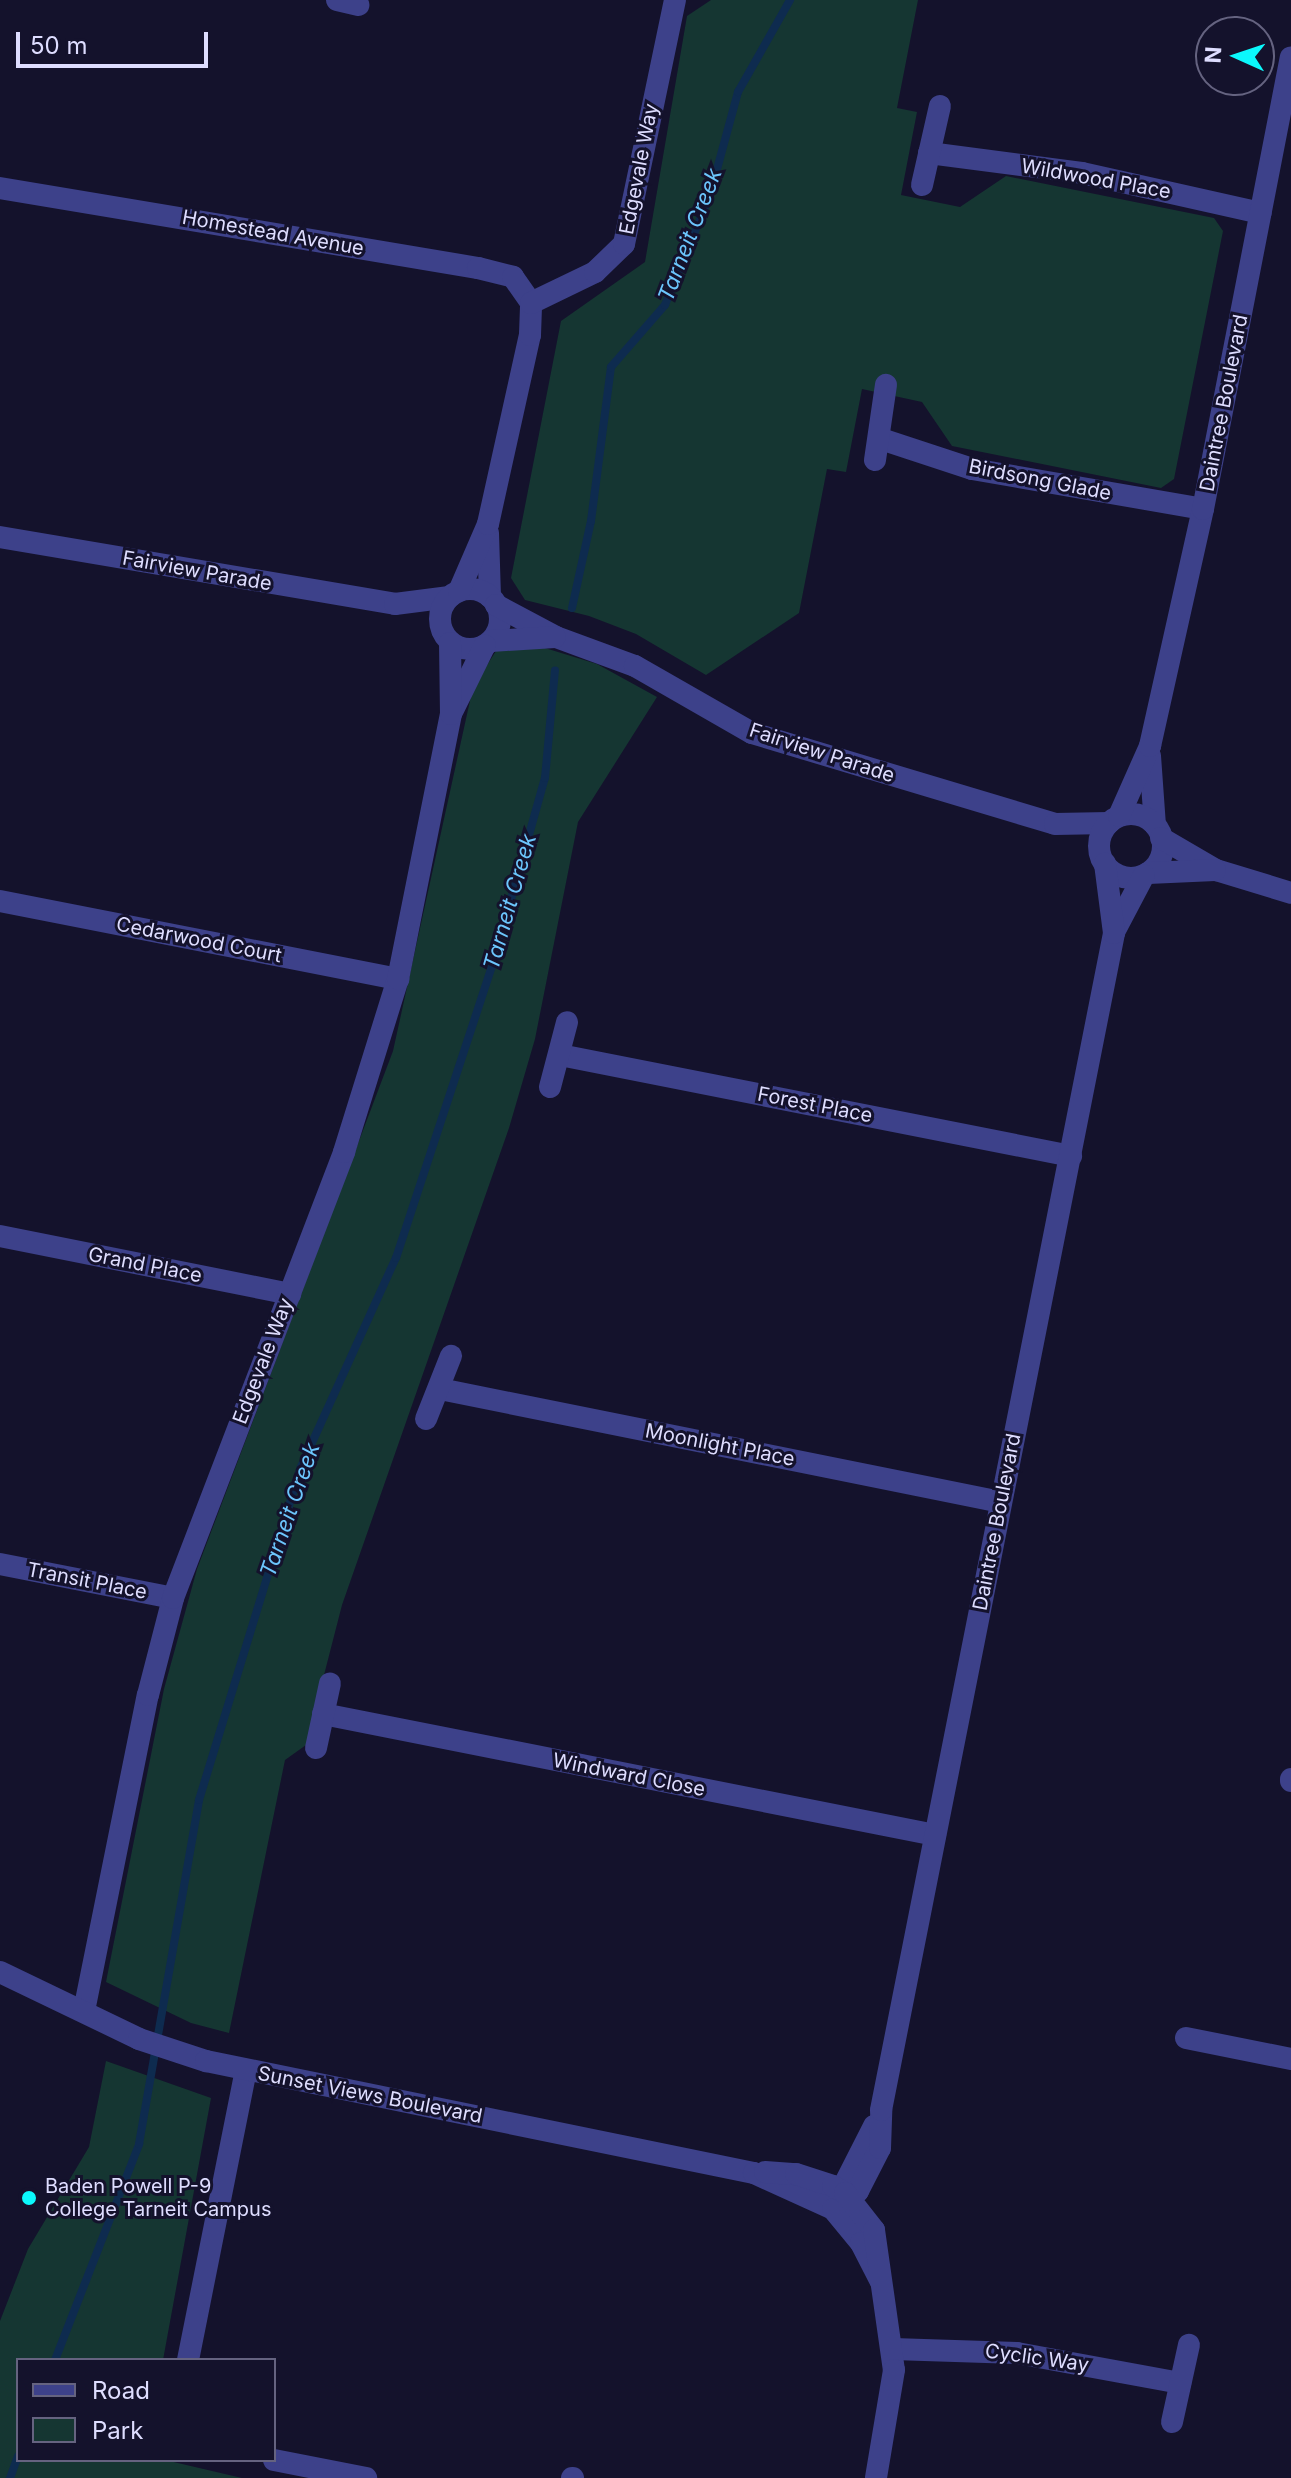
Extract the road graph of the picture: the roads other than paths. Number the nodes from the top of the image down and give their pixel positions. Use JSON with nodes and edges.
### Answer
{"nodes":[{"id":1,"x":675,"y":0,"type":"edge"},
{"id":2,"x":1291,"y":58,"type":"edge"},
{"id":3,"x":940,"y":106,"type":"dead end"},
{"id":4,"x":929,"y":153,"type":"junction"},
{"id":5,"x":922,"y":185,"type":"dead end"},
{"id":6,"x":0,"y":188,"type":"edge"},
{"id":7,"x":1261,"y":213,"type":"junction"},
{"id":8,"x":531,"y":303,"type":"junction"},
{"id":9,"x":886,"y":385,"type":"dead end"},
{"id":10,"x":1203,"y":509,"type":"junction"},
{"id":11,"x":488,"y":524,"type":"junction"},
{"id":12,"x":0,"y":537,"type":"edge"},
{"id":13,"x":454,"y":594,"type":"junction"},
{"id":14,"x":493,"y":601,"type":"junction"},
{"id":15,"x":395,"y":604,"type":"junction"},
{"id":16,"x":556,"y":637,"type":"junction"},
{"id":17,"x":447,"y":638,"type":"junction"},
{"id":18,"x":488,"y":643,"type":"junction"},
{"id":19,"x":451,"y":714,"type":"junction"},
{"id":20,"x":1150,"y":746,"type":"junction"},
{"id":21,"x":1114,"y":820,"type":"junction"},
{"id":22,"x":1055,"y":824,"type":"junction"},
{"id":23,"x":1158,"y":832,"type":"junction"},
{"id":24,"x":1102,"y":859,"type":"junction"},
{"id":25,"x":1216,"y":870,"type":"junction"},
{"id":26,"x":1146,"y":874,"type":"junction"},
{"id":27,"x":1291,"y":893,"type":"edge"},
{"id":28,"x":0,"y":901,"type":"edge"},
{"id":29,"x":1114,"y":933,"type":"junction"},
{"id":30,"x":398,"y":979,"type":"junction"},
{"id":31,"x":567,"y":1022,"type":"dead end"},
{"id":32,"x":560,"y":1055,"type":"junction"},
{"id":33,"x":550,"y":1087,"type":"dead end"},
{"id":34,"x":1071,"y":1156,"type":"junction"},
{"id":35,"x":0,"y":1236,"type":"edge"},
{"id":36,"x":290,"y":1294,"type":"junction"},
{"id":37,"x":451,"y":1356,"type":"dead end"},
{"id":38,"x":440,"y":1389,"type":"junction"},
{"id":39,"x":426,"y":1419,"type":"dead end"},
{"id":40,"x":1001,"y":1502,"type":"junction"},
{"id":41,"x":0,"y":1564,"type":"edge"},
{"id":42,"x":173,"y":1598,"type":"junction"},
{"id":43,"x":330,"y":1683,"type":"dead end"},
{"id":44,"x":323,"y":1714,"type":"junction"},
{"id":45,"x":316,"y":1748,"type":"dead end"},
{"id":46,"x":935,"y":1835,"type":"junction"},
{"id":47,"x":0,"y":1972,"type":"edge"},
{"id":48,"x":84,"y":2011,"type":"junction"},
{"id":49,"x":1186,"y":2038,"type":"dead end"},
{"id":50,"x":1291,"y":2059,"type":"edge"},
{"id":51,"x":246,"y":2070,"type":"junction"},
{"id":52,"x":842,"y":2197,"type":"junction"},
{"id":53,"x":1189,"y":2345,"type":"dead end"},
{"id":54,"x":893,"y":2349,"type":"junction"},
{"id":55,"x":188,"y":2358,"type":"edge"},
{"id":56,"x":1180,"y":2383,"type":"junction"},
{"id":57,"x":1172,"y":2422,"type":"dead end"},
{"id":58,"x":276,"y":2460,"type":"edge"},
{"id":59,"x":366,"y":2478,"type":"edge"},
{"id":60,"x":876,"y":2478,"type":"edge"}],
"edges":[{"from":1,"to":8,"type":"street","name":"Edgevale Way"},
{"from":2,"to":7,"type":"street","name":"Daintree Boulevard"},
{"from":3,"to":4,"type":"street"},
{"from":4,"to":5,"type":"street"},
{"from":4,"to":7,"type":"street","name":"Wildwood Place"},
{"from":6,"to":8,"type":"street","name":"Homestead Avenue"},
{"from":7,"to":10,"type":"street","name":"Daintree Boulevard"},
{"from":8,"to":11,"type":"street"},
{"from":9,"to":10,"type":"street","name":"Birdsong Glade"},
{"from":10,"to":20,"type":"street","name":"Daintree Boulevard"},
{"from":11,"to":13,"type":"street"},
{"from":11,"to":14,"type":"street"},
{"from":12,"to":15,"type":"street","name":"Fairview Parade"},
{"from":13,"to":14,"type":"street"},
{"from":13,"to":15,"type":"street","name":"Fairview Parade"},
{"from":13,"to":17,"type":"street"},
{"from":14,"to":16,"type":"street","name":"Fairview Parade"},
{"from":14,"to":18,"type":"street"},
{"from":15,"to":17,"type":"street","name":"Fairview Parade"},
{"from":16,"to":18,"type":"street","name":"Fairview Parade"},
{"from":16,"to":22,"type":"street","name":"Fairview Parade"},
{"from":17,"to":18,"type":"street"},
{"from":17,"to":19,"type":"street","name":"Edgevale Way"},
{"from":18,"to":19,"type":"street","name":"Edgevale Way"},
{"from":19,"to":30,"type":"street","name":"Edgevale Way"},
{"from":20,"to":21,"type":"street","name":"Daintree Boulevard"},
{"from":20,"to":23,"type":"street","name":"Daintree Boulevard"},
{"from":21,"to":22,"type":"street","name":"Fairview Parade"},
{"from":21,"to":23,"type":"street"},
{"from":21,"to":24,"type":"street"},
{"from":22,"to":24,"type":"street","name":"Fairview Parade"},
{"from":23,"to":25,"type":"street"},
{"from":23,"to":26,"type":"street"},
{"from":24,"to":26,"type":"street"},
{"from":24,"to":29,"type":"street","name":"Daintree Boulevard"},
{"from":25,"to":26,"type":"street"},
{"from":25,"to":27,"type":"street"},
{"from":26,"to":29,"type":"street","name":"Daintree Boulevard"},
{"from":28,"to":30,"type":"street","name":"Cedarwood Court"},
{"from":29,"to":34,"type":"street","name":"Daintree Boulevard"},
{"from":30,"to":36,"type":"street","name":"Edgevale Way"},
{"from":31,"to":32,"type":"street"},
{"from":32,"to":33,"type":"street"},
{"from":32,"to":34,"type":"street","name":"Forest Place"},
{"from":34,"to":40,"type":"street","name":"Daintree Boulevard"},
{"from":35,"to":36,"type":"street","name":"Grand Place"},
{"from":36,"to":42,"type":"street","name":"Edgevale Way"},
{"from":37,"to":38,"type":"street"},
{"from":38,"to":39,"type":"street"},
{"from":38,"to":40,"type":"street","name":"Moonlight Place"},
{"from":40,"to":46,"type":"street","name":"Daintree Boulevard"},
{"from":41,"to":42,"type":"street","name":"Transit Place"},
{"from":42,"to":48,"type":"street","name":"Edgevale Way"},
{"from":43,"to":44,"type":"street"},
{"from":44,"to":45,"type":"street"},
{"from":44,"to":46,"type":"street","name":"Windward Close"},
{"from":46,"to":52,"type":"street","name":"Daintree Boulevard"},
{"from":47,"to":48,"type":"street","name":"Sunset Views Boulevard"},
{"from":48,"to":51,"type":"street","name":"Sunset Views Boulevard"},
{"from":49,"to":50,"type":"street"},
{"from":51,"to":52,"type":"street","name":"Sunset Views Boulevard"},
{"from":51,"to":55,"type":"street"},
{"from":52,"to":54,"type":"street"},
{"from":53,"to":56,"type":"street"},
{"from":54,"to":56,"type":"street","name":"Cyclic Way"},
{"from":54,"to":60,"type":"street"},
{"from":56,"to":57,"type":"street"},
{"from":58,"to":59,"type":"street"}]}
